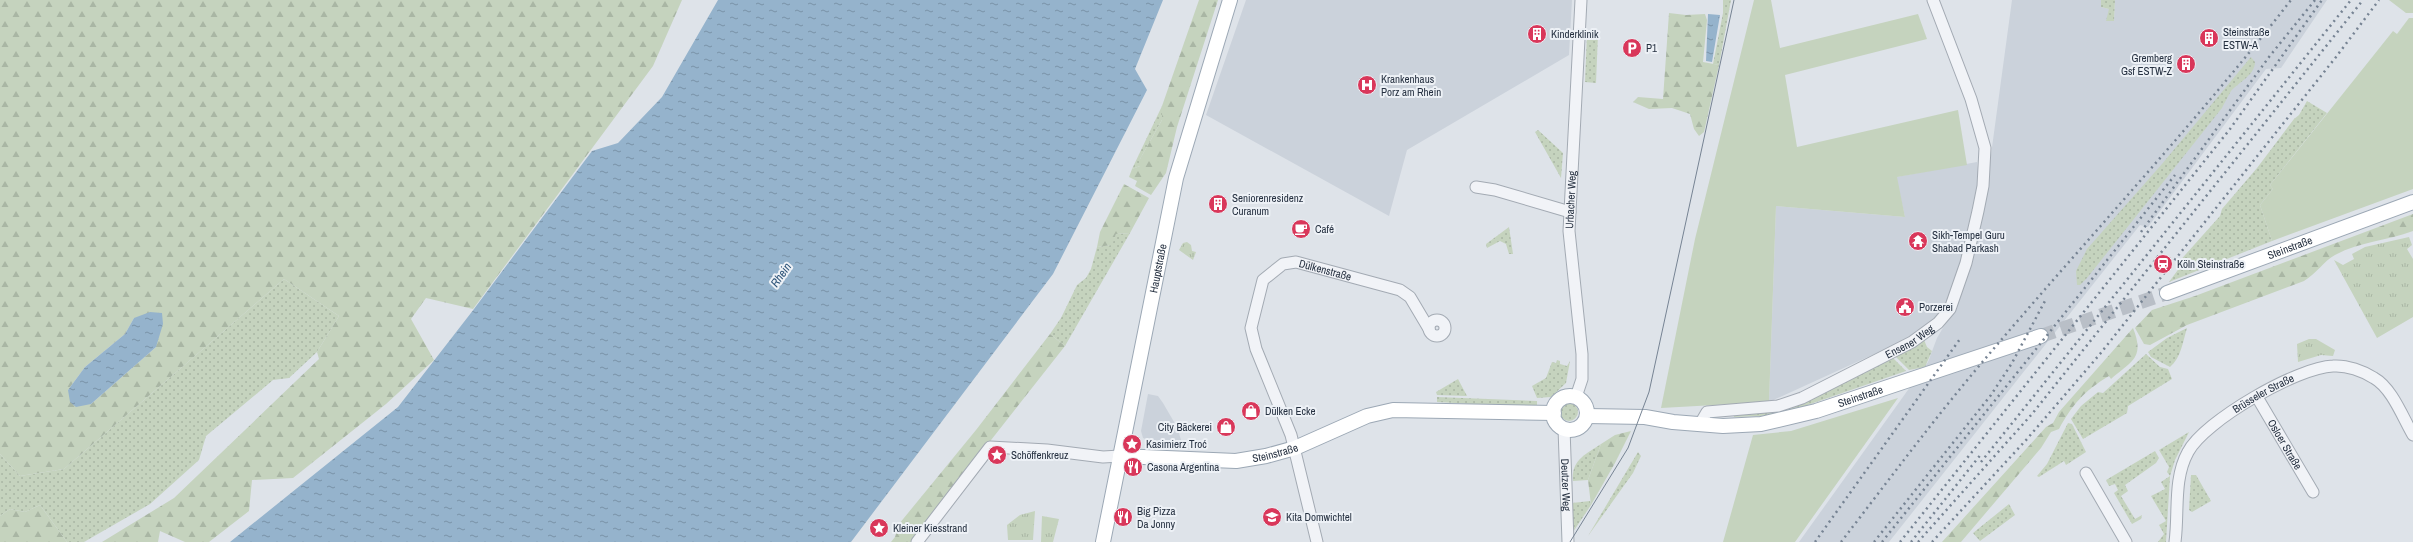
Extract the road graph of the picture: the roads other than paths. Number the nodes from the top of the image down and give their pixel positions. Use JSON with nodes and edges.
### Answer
{"nodes":[{"id":1,"x":1230,"y":0,"type":"edge"},
{"id":2,"x":1581,"y":0,"type":"edge"},
{"id":3,"x":1933,"y":0,"type":"edge"},
{"id":4,"x":1476,"y":187,"type":"dead end"},
{"id":5,"x":2413,"y":202,"type":"edge"},
{"id":6,"x":1570,"y":212,"type":"junction"},
{"id":7,"x":2167,"y":293,"type":"tunnel mouth"},
{"id":8,"x":1429,"y":329,"type":"dead end"},
{"id":9,"x":2041,"y":336,"type":"tunnel mouth"},
{"id":10,"x":1576,"y":397,"type":"junction"},
{"id":11,"x":2257,"y":397,"type":"junction"},
{"id":12,"x":1554,"y":413,"type":"junction"},
{"id":13,"x":1584,"y":421,"type":"junction"},
{"id":14,"x":1700,"y":424,"type":"junction"},
{"id":15,"x":1564,"y":428,"type":"junction"},
{"id":16,"x":2413,"y":435,"type":"edge"},
{"id":17,"x":1295,"y":448,"type":"junction"},
{"id":18,"x":1120,"y":456,"type":"junction"},
{"id":19,"x":2086,"y":473,"type":"dead end"},
{"id":20,"x":2313,"y":492,"type":"dead end"},
{"id":21,"x":917,"y":542,"type":"edge"},
{"id":22,"x":1103,"y":542,"type":"edge"},
{"id":23,"x":1317,"y":542,"type":"edge"},
{"id":24,"x":1568,"y":542,"type":"edge"},
{"id":25,"x":2126,"y":542,"type":"edge"},
{"id":26,"x":2175,"y":542,"type":"edge"}],
"edges":[{"from":1,"to":18,"type":"main road","name":"Hauptstraße"},
{"from":2,"to":6,"type":"street","name":"Urbacher Weg"},
{"from":3,"to":14,"type":"street","name":"Ensener Weg"},
{"from":4,"to":6,"type":"street"},
{"from":5,"to":7,"type":"main road","name":"Steinstraße"},
{"from":6,"to":10,"type":"street","name":"Urbacher Weg"},
{"from":8,"to":17,"type":"street","name":"Dülkenstraße"},
{"from":9,"to":14,"type":"main road","name":"Steinstraße"},
{"from":10,"to":12,"type":"main road"},
{"from":10,"to":13,"type":"main road"},
{"from":11,"to":16,"type":"street","name":"Brüsseler Straße"},
{"from":11,"to":20,"type":"street","name":"Osloer Straße"},
{"from":11,"to":26,"type":"street","name":"Brüsseler Straße"},
{"from":12,"to":15,"type":"main road"},
{"from":12,"to":17,"type":"main road","name":"Steinstraße"},
{"from":13,"to":14,"type":"main road","name":"Steinstraße"},
{"from":13,"to":15,"type":"main road"},
{"from":15,"to":24,"type":"street","name":"Deutzer Weg"},
{"from":17,"to":18,"type":"main road","name":"Steinstraße"},
{"from":17,"to":23,"type":"street","name":"Dülkenstraße"},
{"from":18,"to":21,"type":"street","name":"Steinstraße"},
{"from":18,"to":22,"type":"main road","name":"Hauptstraße"},
{"from":19,"to":25,"type":"street"}]}
